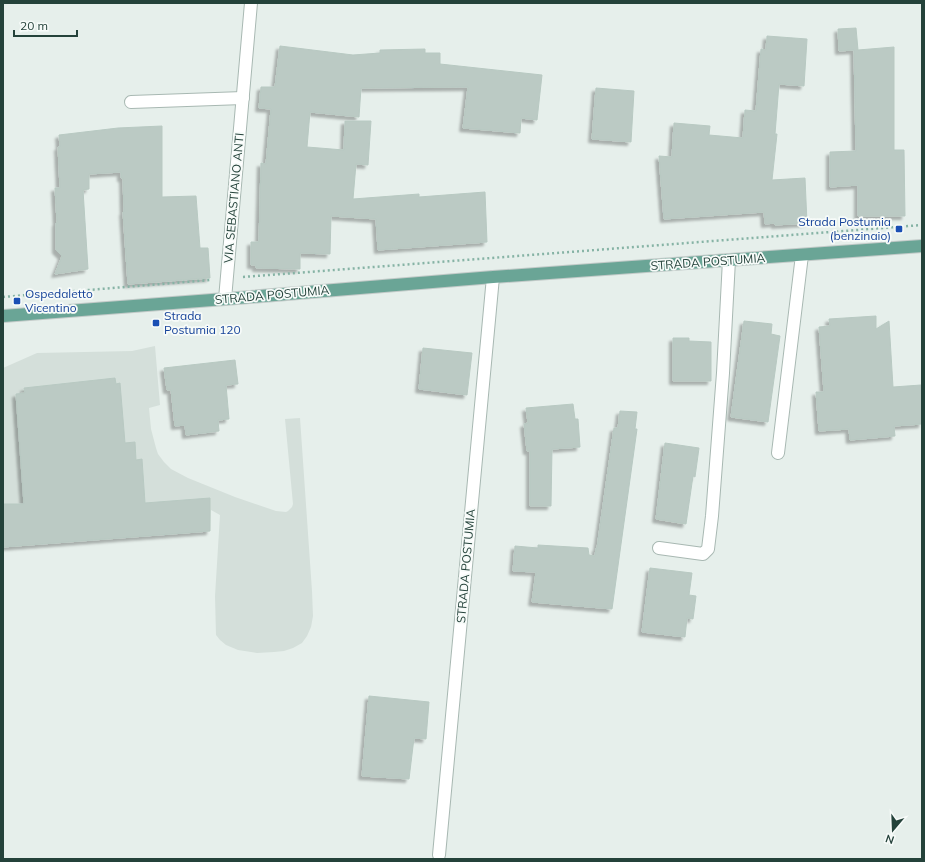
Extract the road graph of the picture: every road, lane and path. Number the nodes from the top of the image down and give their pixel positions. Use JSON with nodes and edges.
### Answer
{"nodes":[{"id":1,"x":251,"y":3,"type":"edge"},
{"id":2,"x":243,"y":98,"type":"junction"},
{"id":3,"x":131,"y":102,"type":"dead end"},
{"id":4,"x":922,"y":225,"type":"edge"},
{"id":5,"x":922,"y":246,"type":"edge"},
{"id":6,"x":802,"y":255,"type":"junction"},
{"id":7,"x":729,"y":260,"type":"junction"},
{"id":8,"x":493,"y":277,"type":"junction"},
{"id":9,"x":226,"y":279,"type":"junction"},
{"id":10,"x":3,"y":297,"type":"edge"},
{"id":11,"x":224,"y":299,"type":"junction"},
{"id":12,"x":3,"y":316,"type":"edge"},
{"id":13,"x":778,"y":453,"type":"dead end"},
{"id":14,"x":659,"y":548,"type":"dead end"},
{"id":15,"x":439,"y":855,"type":"dead end"}],
"edges":[{"from":1,"to":2,"type":"street","name":"VIA SEBASTIANO ANTI"},
{"from":2,"to":3,"type":"street"},
{"from":2,"to":9,"type":"street","name":"VIA SEBASTIANO ANTI"},
{"from":4,"to":9,"type":"path"},
{"from":5,"to":6,"type":"main road","name":"STRADA POSTUMIA"},
{"from":6,"to":7,"type":"main road","name":"STRADA POSTUMIA"},
{"from":6,"to":13,"type":"street"},
{"from":7,"to":8,"type":"main road","name":"STRADA POSTUMIA"},
{"from":7,"to":14,"type":"street"},
{"from":8,"to":11,"type":"main road","name":"STRADA POSTUMIA"},
{"from":8,"to":15,"type":"street","name":"STRADA POSTUMIA"},
{"from":9,"to":10,"type":"path"},
{"from":9,"to":11,"type":"street","name":"VIA SEBASTIANO ANTI"},
{"from":11,"to":12,"type":"main road","name":"STRADA POSTUMIA"}]}
